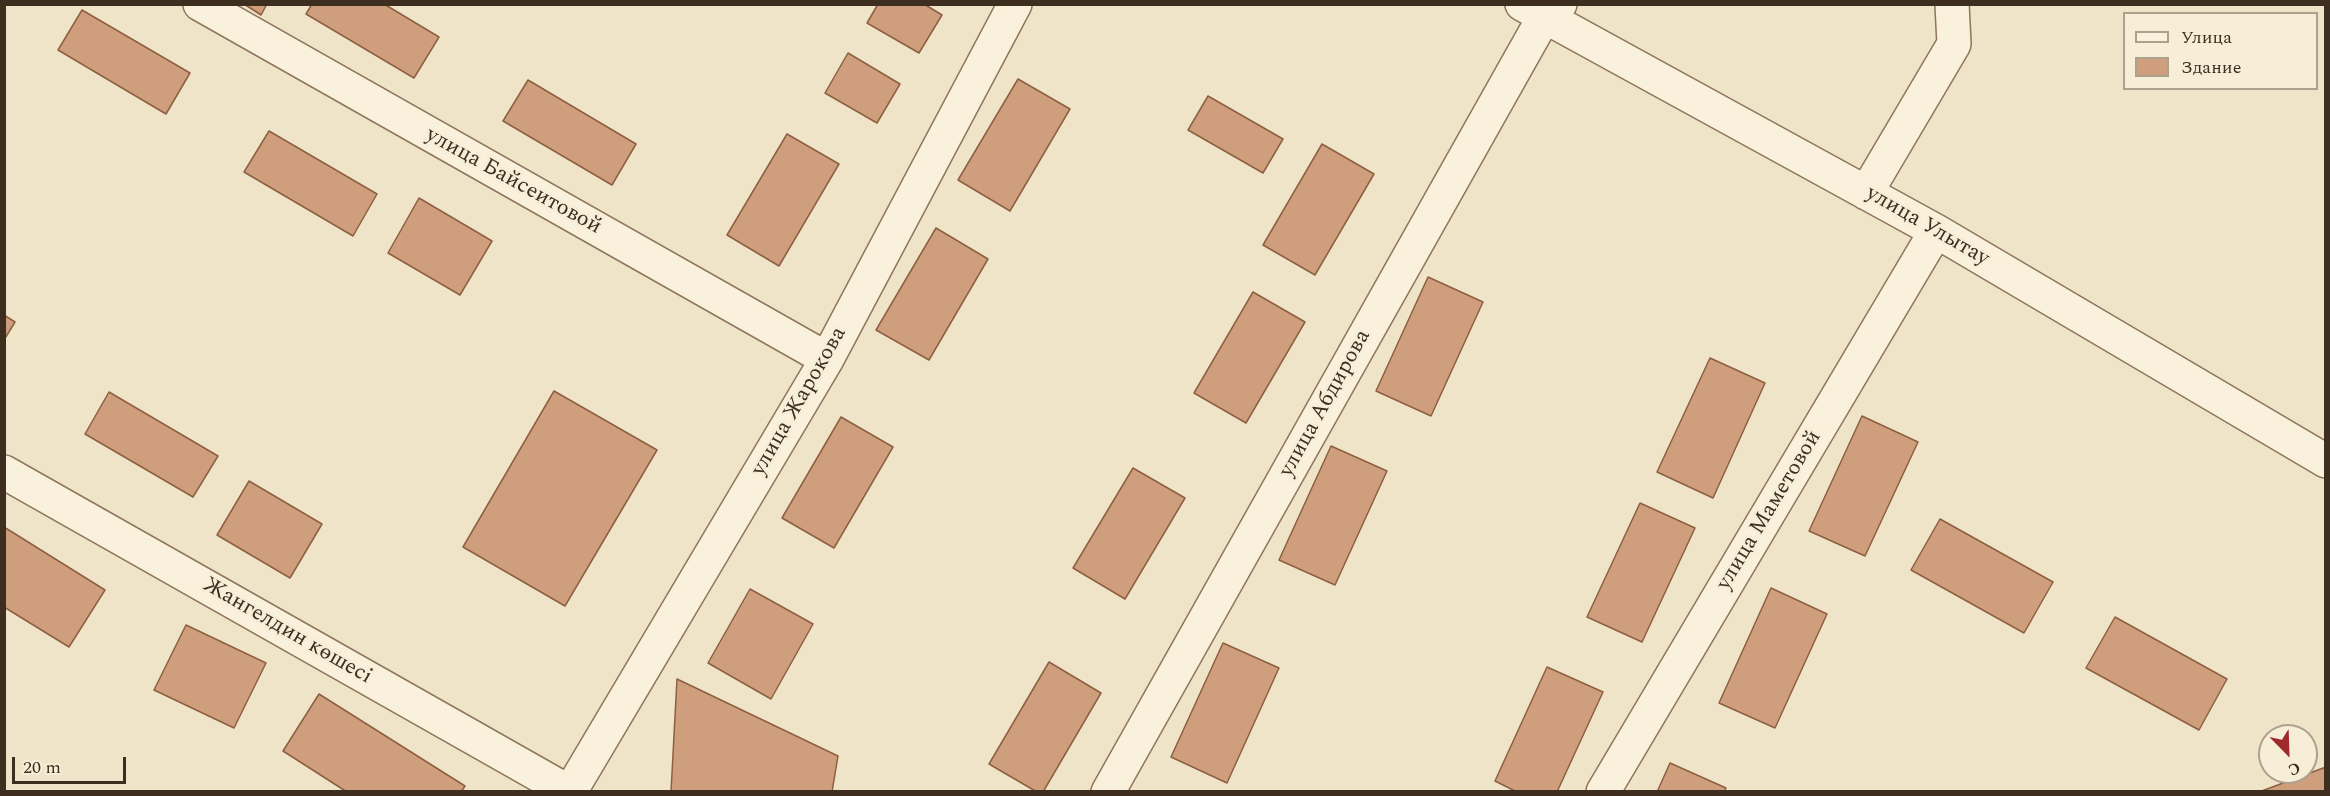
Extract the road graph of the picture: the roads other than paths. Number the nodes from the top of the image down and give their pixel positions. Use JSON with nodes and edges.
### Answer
{"nodes":[{"id":1,"x":200,"y":4,"type":"edge"},
{"id":2,"x":1015,"y":4,"type":"edge"},
{"id":3,"x":1952,"y":4,"type":"edge"},
{"id":4,"x":1542,"y":8,"type":"edge"},
{"id":5,"x":1866,"y":193,"type":"junction"},
{"id":6,"x":1936,"y":231,"type":"junction"},
{"id":7,"x":827,"y":359,"type":"junction"},
{"id":8,"x":2325,"y":461,"type":"edge"},
{"id":9,"x":4,"y":472,"type":"edge"},
{"id":10,"x":569,"y":792,"type":"edge"},
{"id":11,"x":1108,"y":792,"type":"edge"},
{"id":12,"x":1603,"y":792,"type":"edge"}],
"edges":[{"from":1,"to":7,"type":"street","name":"улица Байсеитовой"},
{"from":2,"to":7,"type":"street","name":"улица Жарокова"},
{"from":3,"to":5,"type":"street"},
{"from":4,"to":5,"type":"street","name":"улица Улытау"},
{"from":4,"to":11,"type":"street","name":"улица Абдирова"},
{"from":5,"to":6,"type":"street","name":"улица Улытау"},
{"from":6,"to":8,"type":"street","name":"улица Улытау"},
{"from":6,"to":12,"type":"street","name":"улица Маметовой"},
{"from":7,"to":10,"type":"street","name":"улица Жарокова"},
{"from":9,"to":10,"type":"street","name":"Жангелдин көшесі"}]}
